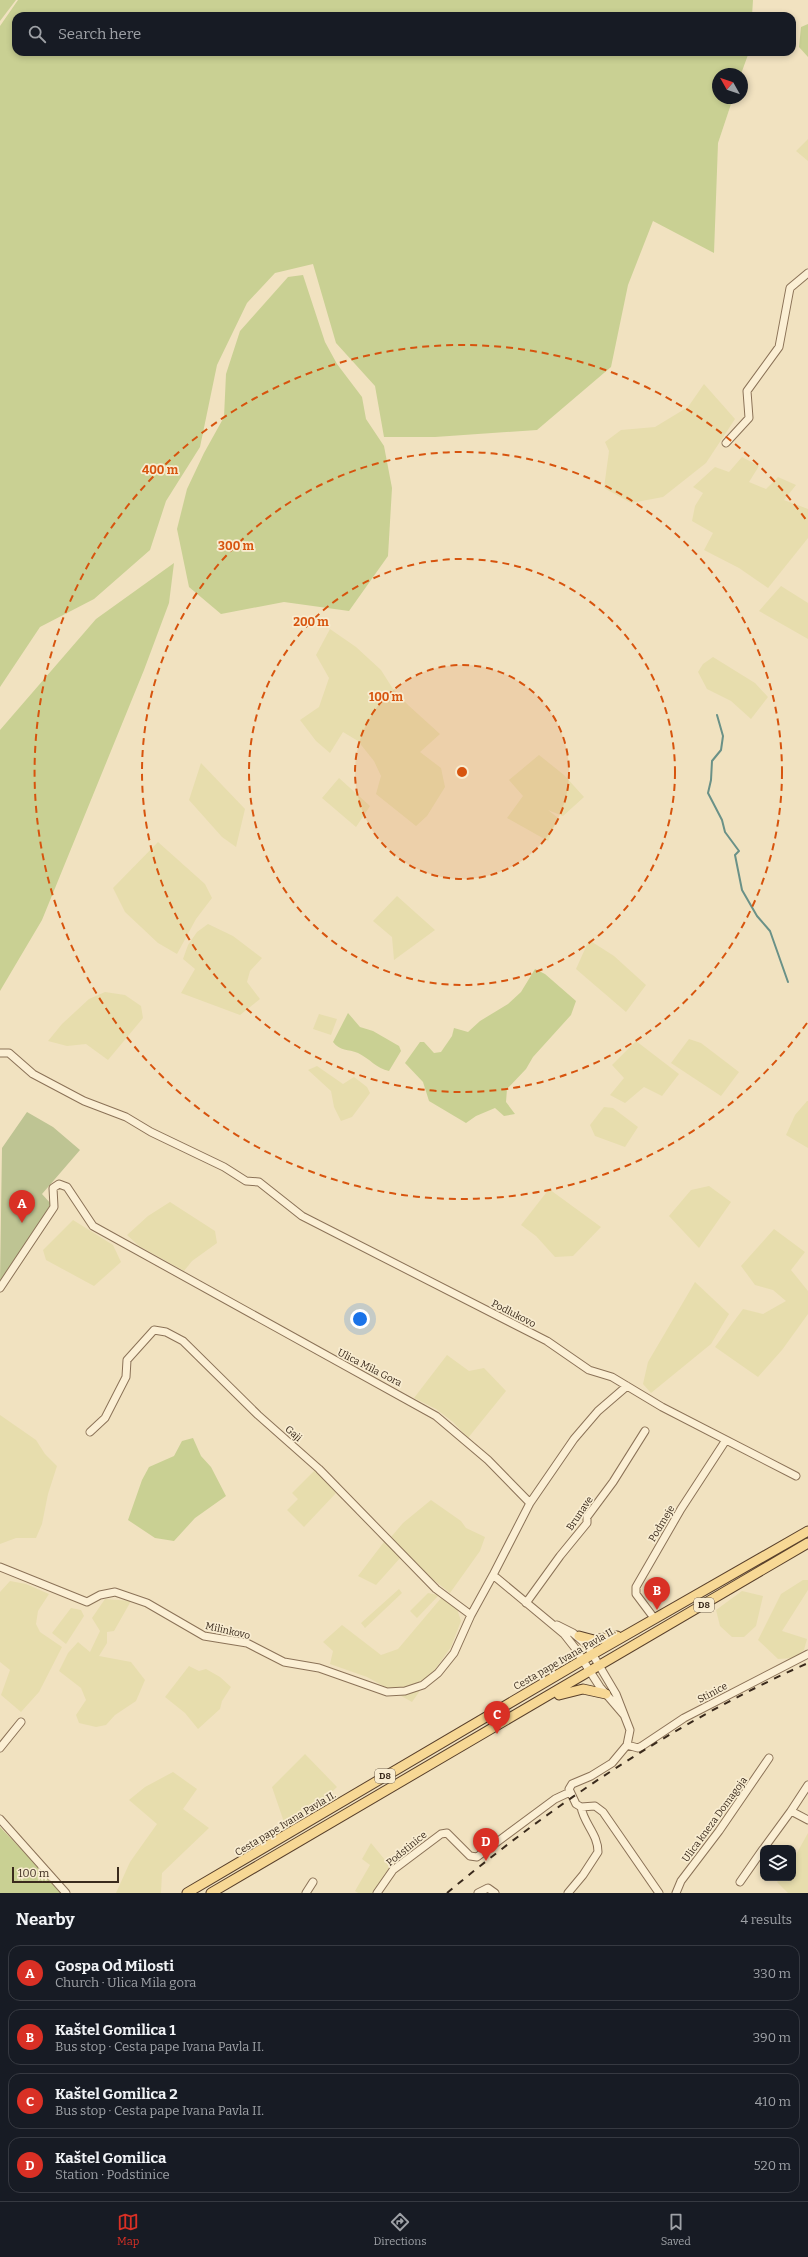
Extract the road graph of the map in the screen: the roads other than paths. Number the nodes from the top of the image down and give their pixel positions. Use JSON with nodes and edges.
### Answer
{"nodes":[{"id":1,"x":808,"y":273,"type":"edge"},
{"id":2,"x":726,"y":443,"type":"dead end"},
{"id":3,"x":0,"y":1053,"type":"edge"},
{"id":4,"x":0,"y":1288,"type":"edge"},
{"id":5,"x":627,"y":1386,"type":"junction"},
{"id":6,"x":645,"y":1431,"type":"dead end"},
{"id":7,"x":90,"y":1432,"type":"dead end"},
{"id":8,"x":726,"y":1440,"type":"junction"},
{"id":9,"x":796,"y":1476,"type":"dead end"},
{"id":10,"x":530,"y":1503,"type":"junction"},
{"id":11,"x":808,"y":1531,"type":"edge"},
{"id":12,"x":808,"y":1543,"type":"edge"},
{"id":13,"x":0,"y":1567,"type":"edge"},
{"id":14,"x":494,"y":1575,"type":"junction"},
{"id":15,"x":526,"y":1603,"type":"junction"},
{"id":16,"x":471,"y":1615,"type":"junction"},
{"id":17,"x":654,"y":1618,"type":"junction"},
{"id":18,"x":552,"y":1622,"type":"junction"},
{"id":19,"x":626,"y":1635,"type":"junction"},
{"id":20,"x":579,"y":1636,"type":"junction"},
{"id":21,"x":592,"y":1654,"type":"junction"},
{"id":22,"x":808,"y":1654,"type":"edge"},
{"id":23,"x":583,"y":1660,"type":"junction"},
{"id":24,"x":600,"y":1666,"type":"junction"},
{"id":25,"x":590,"y":1672,"type":"junction"},
{"id":26,"x":606,"y":1694,"type":"junction"},
{"id":27,"x":550,"y":1696,"type":"junction"},
{"id":28,"x":624,"y":1715,"type":"junction"},
{"id":29,"x":21,"y":1722,"type":"dead end"},
{"id":30,"x":627,"y":1745,"type":"junction"},
{"id":31,"x":0,"y":1748,"type":"edge"},
{"id":32,"x":769,"y":1758,"type":"dead end"},
{"id":33,"x":808,"y":1785,"type":"edge"},
{"id":34,"x":570,"y":1792,"type":"junction"},
{"id":35,"x":581,"y":1807,"type":"junction"},
{"id":36,"x":791,"y":1811,"type":"junction"},
{"id":37,"x":0,"y":1819,"type":"edge"},
{"id":38,"x":808,"y":1820,"type":"edge"},
{"id":39,"x":767,"y":1845,"type":"edge"},
{"id":40,"x":760,"y":1854,"type":"edge"},
{"id":41,"x":314,"y":1882,"type":"dead end"},
{"id":42,"x":740,"y":1882,"type":"dead end"},
{"id":43,"x":66,"y":1893,"type":"edge"},
{"id":44,"x":187,"y":1893,"type":"edge"},
{"id":45,"x":211,"y":1893,"type":"edge"},
{"id":46,"x":306,"y":1893,"type":"edge"},
{"id":47,"x":377,"y":1893,"type":"edge"},
{"id":48,"x":478,"y":1893,"type":"edge"},
{"id":49,"x":494,"y":1893,"type":"edge"},
{"id":50,"x":568,"y":1893,"type":"edge"},
{"id":51,"x":659,"y":1893,"type":"edge"},
{"id":52,"x":676,"y":1893,"type":"edge"}],
"edges":[{"from":1,"to":2,"type":"street"},
{"from":3,"to":5,"type":"street","name":"Podlukovo"},
{"from":4,"to":10,"type":"street","name":"Ulica Mila Gora"},
{"from":5,"to":8,"type":"street","name":"Podlukovo"},
{"from":5,"to":10,"type":"street"},
{"from":6,"to":15,"type":"street","name":"Brunave"},
{"from":7,"to":16,"type":"street","name":"Gaji"},
{"from":8,"to":9,"type":"street","name":"Podlukovo"},
{"from":8,"to":17,"type":"street","name":"Podmeje"},
{"from":10,"to":14,"type":"street"},
{"from":11,"to":17,"type":"main road","name":"Cesta pape Ivana Pavla II.","number":"D8"},
{"from":12,"to":24,"type":"main road","number":"D8"},
{"from":13,"to":16,"type":"street","name":"Milinkovo"},
{"from":14,"to":15,"type":"street"},
{"from":14,"to":16,"type":"street"},
{"from":15,"to":18,"type":"street"},
{"from":17,"to":19,"type":"main road","name":"Cesta pape Ivana Pavla II.","number":"D8"},
{"from":18,"to":20,"type":"street"},
{"from":18,"to":23,"type":"street"},
{"from":19,"to":20,"type":"main road"},
{"from":19,"to":21,"type":"main road","name":"Cesta pape Ivana Pavla II.","number":"D8"},
{"from":20,"to":21,"type":"street"},
{"from":21,"to":23,"type":"main road","name":"Cesta pape Ivana Pavla II.","number":"D8"},
{"from":21,"to":24,"type":"street"},
{"from":22,"to":30,"type":"street","name":"Stinice"},
{"from":23,"to":25,"type":"street"},
{"from":23,"to":44,"type":"main road","name":"Cesta pape Ivana Pavla II.","number":"D8"},
{"from":24,"to":25,"type":"main road","number":"D8"},
{"from":24,"to":28,"type":"street"},
{"from":25,"to":26,"type":"street"},
{"from":25,"to":27,"type":"main road","number":"D8"},
{"from":26,"to":27,"type":"main road"},
{"from":26,"to":28,"type":"street"},
{"from":27,"to":45,"type":"main road","number":"D8"},
{"from":28,"to":30,"type":"street"},
{"from":29,"to":31,"type":"street"},
{"from":30,"to":34,"type":"street"},
{"from":32,"to":52,"type":"street","name":"Ulica kneza Domagoja"},
{"from":33,"to":36,"type":"street"},
{"from":34,"to":35,"type":"street"},
{"from":34,"to":47,"type":"street","name":"Podstinice"},
{"from":35,"to":50,"type":"street"},
{"from":35,"to":51,"type":"street"},
{"from":36,"to":38,"type":"street"},
{"from":36,"to":39,"type":"street"},
{"from":37,"to":43,"type":"street"},
{"from":40,"to":42,"type":"street"},
{"from":41,"to":46,"type":"street"},
{"from":48,"to":49,"type":"street"}]}
